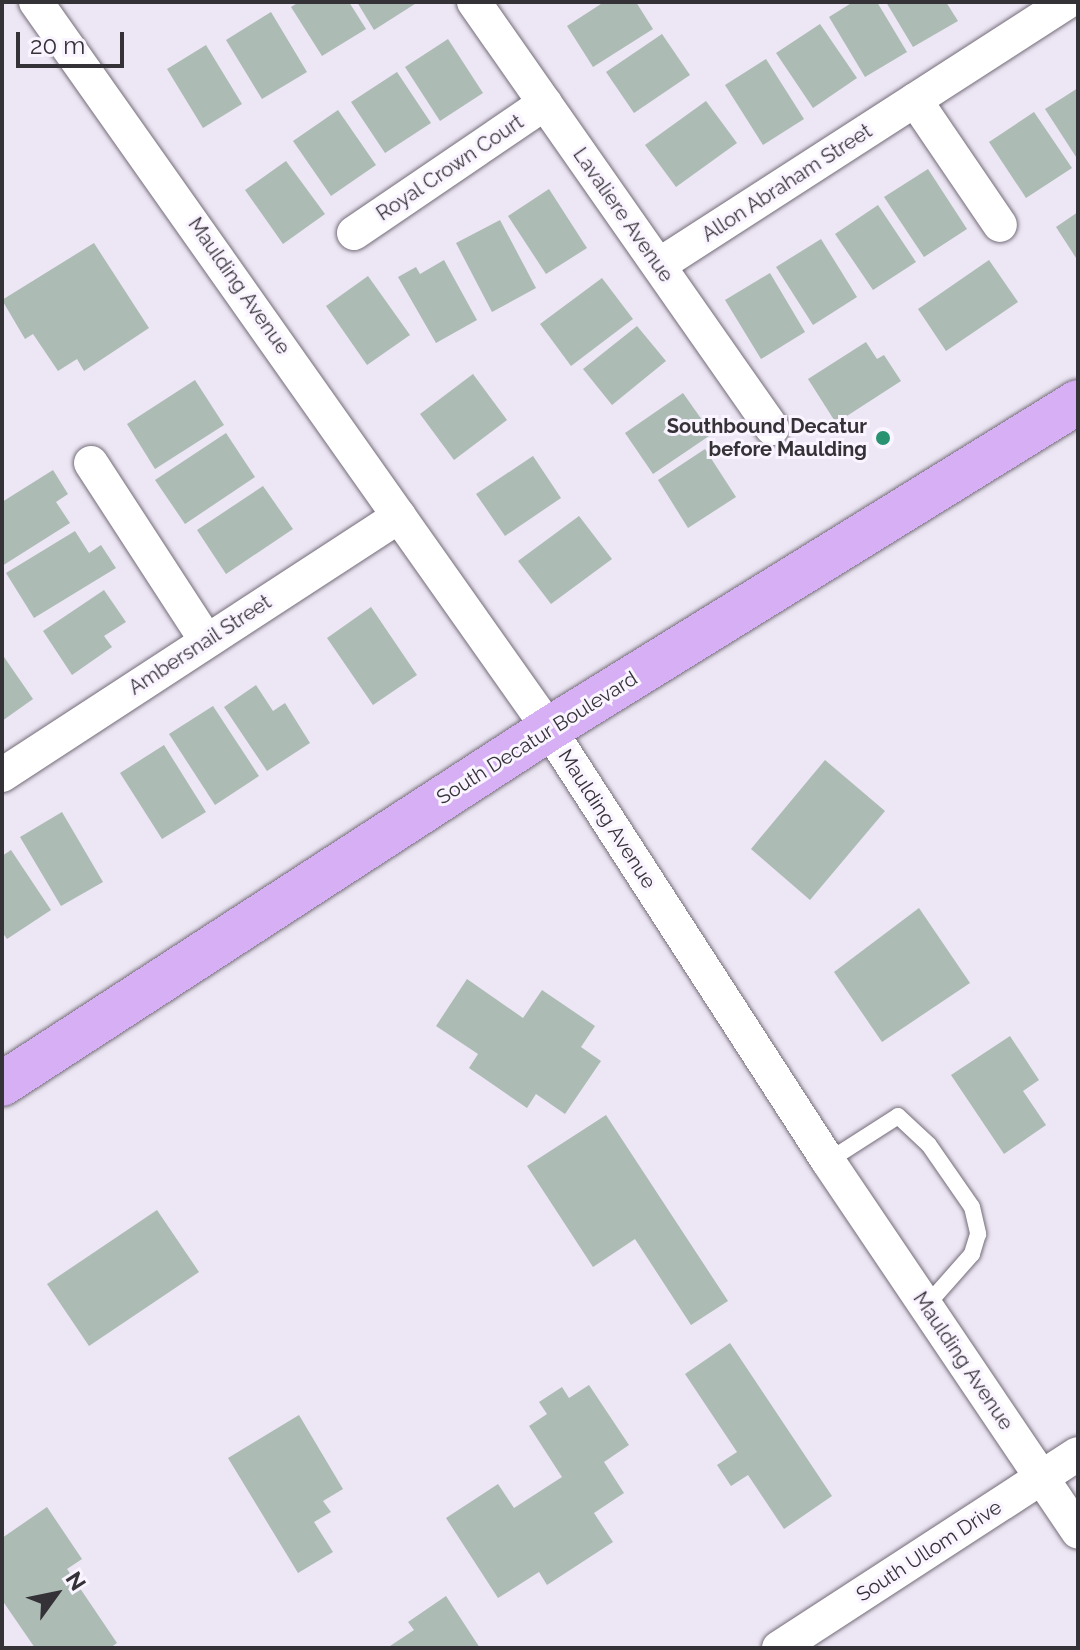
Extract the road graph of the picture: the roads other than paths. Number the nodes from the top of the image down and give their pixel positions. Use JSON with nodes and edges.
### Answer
{"nodes":[{"id":1,"x":36,"y":2,"type":"edge"},
{"id":2,"x":474,"y":2,"type":"edge"},
{"id":3,"x":1068,"y":2,"type":"edge"},
{"id":4,"x":1078,"y":16,"type":"edge"},
{"id":5,"x":915,"y":100,"type":"junction"},
{"id":6,"x":545,"y":103,"type":"junction"},
{"id":7,"x":1000,"y":225,"type":"dead end"},
{"id":8,"x":354,"y":233,"type":"dead end"},
{"id":9,"x":659,"y":265,"type":"junction"},
{"id":10,"x":1078,"y":402,"type":"edge"},
{"id":11,"x":772,"y":428,"type":"dead end"},
{"id":12,"x":91,"y":463,"type":"dead end"},
{"id":13,"x":399,"y":516,"type":"junction"},
{"id":14,"x":206,"y":640,"type":"junction"},
{"id":15,"x":549,"y":729,"type":"junction"},
{"id":16,"x":2,"y":775,"type":"edge"},
{"id":17,"x":2,"y":1084,"type":"edge"},
{"id":18,"x":828,"y":1161,"type":"junction"},
{"id":19,"x":926,"y":1306,"type":"junction"},
{"id":20,"x":1078,"y":1454,"type":"edge"},
{"id":21,"x":1042,"y":1478,"type":"junction"},
{"id":22,"x":1078,"y":1531,"type":"edge"},
{"id":23,"x":779,"y":1648,"type":"edge"}],
"edges":[{"from":1,"to":13,"type":"street","name":"Maulding Avenue"},
{"from":2,"to":6,"type":"street","name":"Lavaliere Avenue"},
{"from":3,"to":4,"type":"street","name":"Allon Abraham Street"},
{"from":3,"to":5,"type":"street","name":"Allon Abraham Street"},
{"from":5,"to":7,"type":"street"},
{"from":5,"to":9,"type":"street","name":"Allon Abraham Street"},
{"from":6,"to":8,"type":"street","name":"Royal Crown Court"},
{"from":6,"to":9,"type":"street","name":"Lavaliere Avenue"},
{"from":9,"to":11,"type":"street","name":"Lavaliere Avenue"},
{"from":10,"to":15,"type":"main road","name":"South Decatur Boulevard"},
{"from":12,"to":14,"type":"street"},
{"from":13,"to":14,"type":"street","name":"Ambersnail Street"},
{"from":13,"to":15,"type":"street","name":"Maulding Avenue"},
{"from":14,"to":16,"type":"street","name":"Ambersnail Street"},
{"from":15,"to":17,"type":"main road","name":"South Decatur Boulevard"},
{"from":15,"to":18,"type":"street","name":"Maulding Avenue"},
{"from":18,"to":19,"type":"street","name":"Maulding Avenue"},
{"from":18,"to":19,"type":"lane"},
{"from":19,"to":21,"type":"street","name":"Maulding Avenue"},
{"from":20,"to":21,"type":"street","name":"South Ullom Drive"},
{"from":21,"to":22,"type":"street","name":"Maulding Avenue"},
{"from":21,"to":23,"type":"street","name":"South Ullom Drive"}]}
